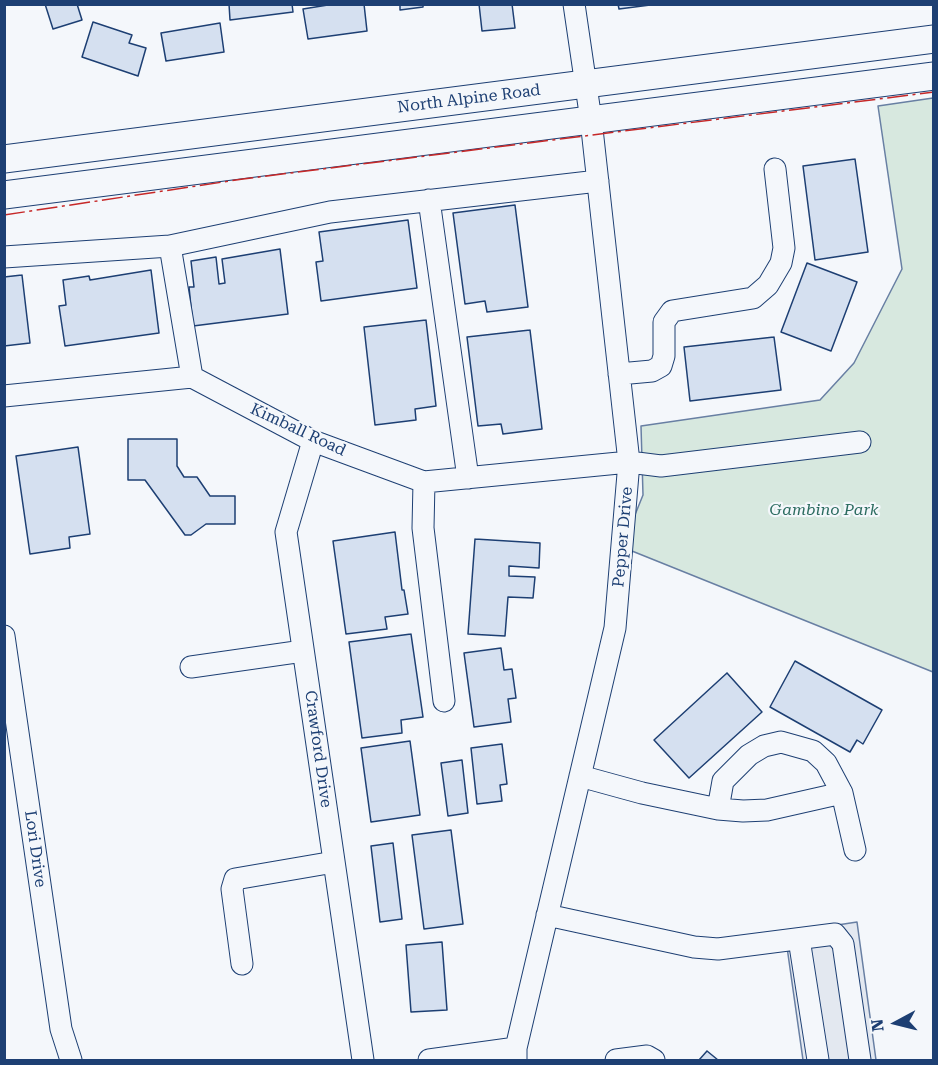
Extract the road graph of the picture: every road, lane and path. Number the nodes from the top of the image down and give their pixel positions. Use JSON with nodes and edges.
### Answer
{"nodes":[{"id":1,"x":574,"y":4,"type":"edge"},
{"id":2,"x":933,"y":39,"type":"edge"},
{"id":3,"x":933,"y":76,"type":"edge"},
{"id":4,"x":587,"y":83,"type":"junction"},
{"id":5,"x":591,"y":120,"type":"junction"},
{"id":6,"x":4,"y":159,"type":"edge"},
{"id":7,"x":775,"y":169,"type":"dead end"},
{"id":8,"x":598,"y":181,"type":"junction"},
{"id":9,"x":4,"y":195,"type":"edge"},
{"id":10,"x":429,"y":200,"type":"junction"},
{"id":11,"x":170,"y":246,"type":"junction"},
{"id":12,"x":4,"y":257,"type":"edge"},
{"id":13,"x":619,"y":374,"type":"junction"},
{"id":14,"x":192,"y":377,"type":"junction"},
{"id":15,"x":4,"y":396,"type":"edge"},
{"id":16,"x":314,"y":441,"type":"junction"},
{"id":17,"x":860,"y":442,"type":"dead end"},
{"id":18,"x":629,"y":462,"type":"junction"},
{"id":19,"x":468,"y":478,"type":"junction"},
{"id":20,"x":424,"y":482,"type":"junction"},
{"id":21,"x":4,"y":636,"type":"edge"},
{"id":22,"x":303,"y":651,"type":"junction"},
{"id":23,"x":191,"y":667,"type":"dead end"},
{"id":24,"x":444,"y":701,"type":"dead end"},
{"id":25,"x":580,"y":776,"type":"junction"},
{"id":26,"x":842,"y":793,"type":"junction"},
{"id":27,"x":718,"y":809,"type":"junction"},
{"id":28,"x":855,"y":850,"type":"dead end"},
{"id":29,"x":334,"y":862,"type":"junction"},
{"id":30,"x":547,"y":915,"type":"junction"},
{"id":31,"x":800,"y":939,"type":"junction"},
{"id":32,"x":242,"y":964,"type":"dead end"},
{"id":33,"x":516,"y":1054,"type":"edge"},
{"id":34,"x":71,"y":1060,"type":"edge"},
{"id":35,"x":363,"y":1060,"type":"edge"},
{"id":36,"x":429,"y":1060,"type":"edge"},
{"id":37,"x":616,"y":1060,"type":"edge"},
{"id":38,"x":654,"y":1060,"type":"edge"},
{"id":39,"x":818,"y":1060,"type":"edge"},
{"id":40,"x":860,"y":1060,"type":"edge"}],
"edges":[{"from":1,"to":4,"type":"street","name":"Pepper Drive"},
{"from":2,"to":4,"type":"main road","name":"North Alpine Road"},
{"from":3,"to":5,"type":"main road"},
{"from":4,"to":5,"type":"street","name":"Pepper Drive"},
{"from":4,"to":6,"type":"main road","name":"North Alpine Road"},
{"from":5,"to":8,"type":"street","name":"Pepper Drive"},
{"from":5,"to":9,"type":"main road"},
{"from":7,"to":13,"type":"street"},
{"from":8,"to":10,"type":"street"},
{"from":8,"to":13,"type":"street","name":"Pepper Drive"},
{"from":10,"to":11,"type":"street"},
{"from":10,"to":19,"type":"street"},
{"from":11,"to":12,"type":"street"},
{"from":11,"to":14,"type":"street"},
{"from":13,"to":18,"type":"street","name":"Pepper Drive"},
{"from":14,"to":15,"type":"street"},
{"from":14,"to":16,"type":"street","name":"Kimball Road"},
{"from":16,"to":20,"type":"street","name":"Kimball Road"},
{"from":16,"to":22,"type":"street","name":"Crawford Drive"},
{"from":17,"to":18,"type":"street","name":"Kimball Road"},
{"from":18,"to":19,"type":"street","name":"Kimball Road"},
{"from":18,"to":25,"type":"street","name":"Pepper Drive"},
{"from":19,"to":20,"type":"street","name":"Kimball Road"},
{"from":20,"to":24,"type":"street"},
{"from":21,"to":34,"type":"street","name":"Lori Drive"},
{"from":22,"to":23,"type":"street"},
{"from":22,"to":29,"type":"street","name":"Crawford Drive"},
{"from":25,"to":27,"type":"street"},
{"from":25,"to":30,"type":"street","name":"Pepper Drive"},
{"from":26,"to":27,"type":"street"},
{"from":26,"to":27,"type":"street"},
{"from":26,"to":28,"type":"street"},
{"from":29,"to":32,"type":"street"},
{"from":29,"to":35,"type":"street","name":"Crawford Drive"},
{"from":30,"to":31,"type":"street"},
{"from":30,"to":33,"type":"street","name":"Pepper Drive"},
{"from":31,"to":39,"type":"street"},
{"from":31,"to":40,"type":"street"},
{"from":33,"to":36,"type":"street"},
{"from":37,"to":38,"type":"street"}]}
